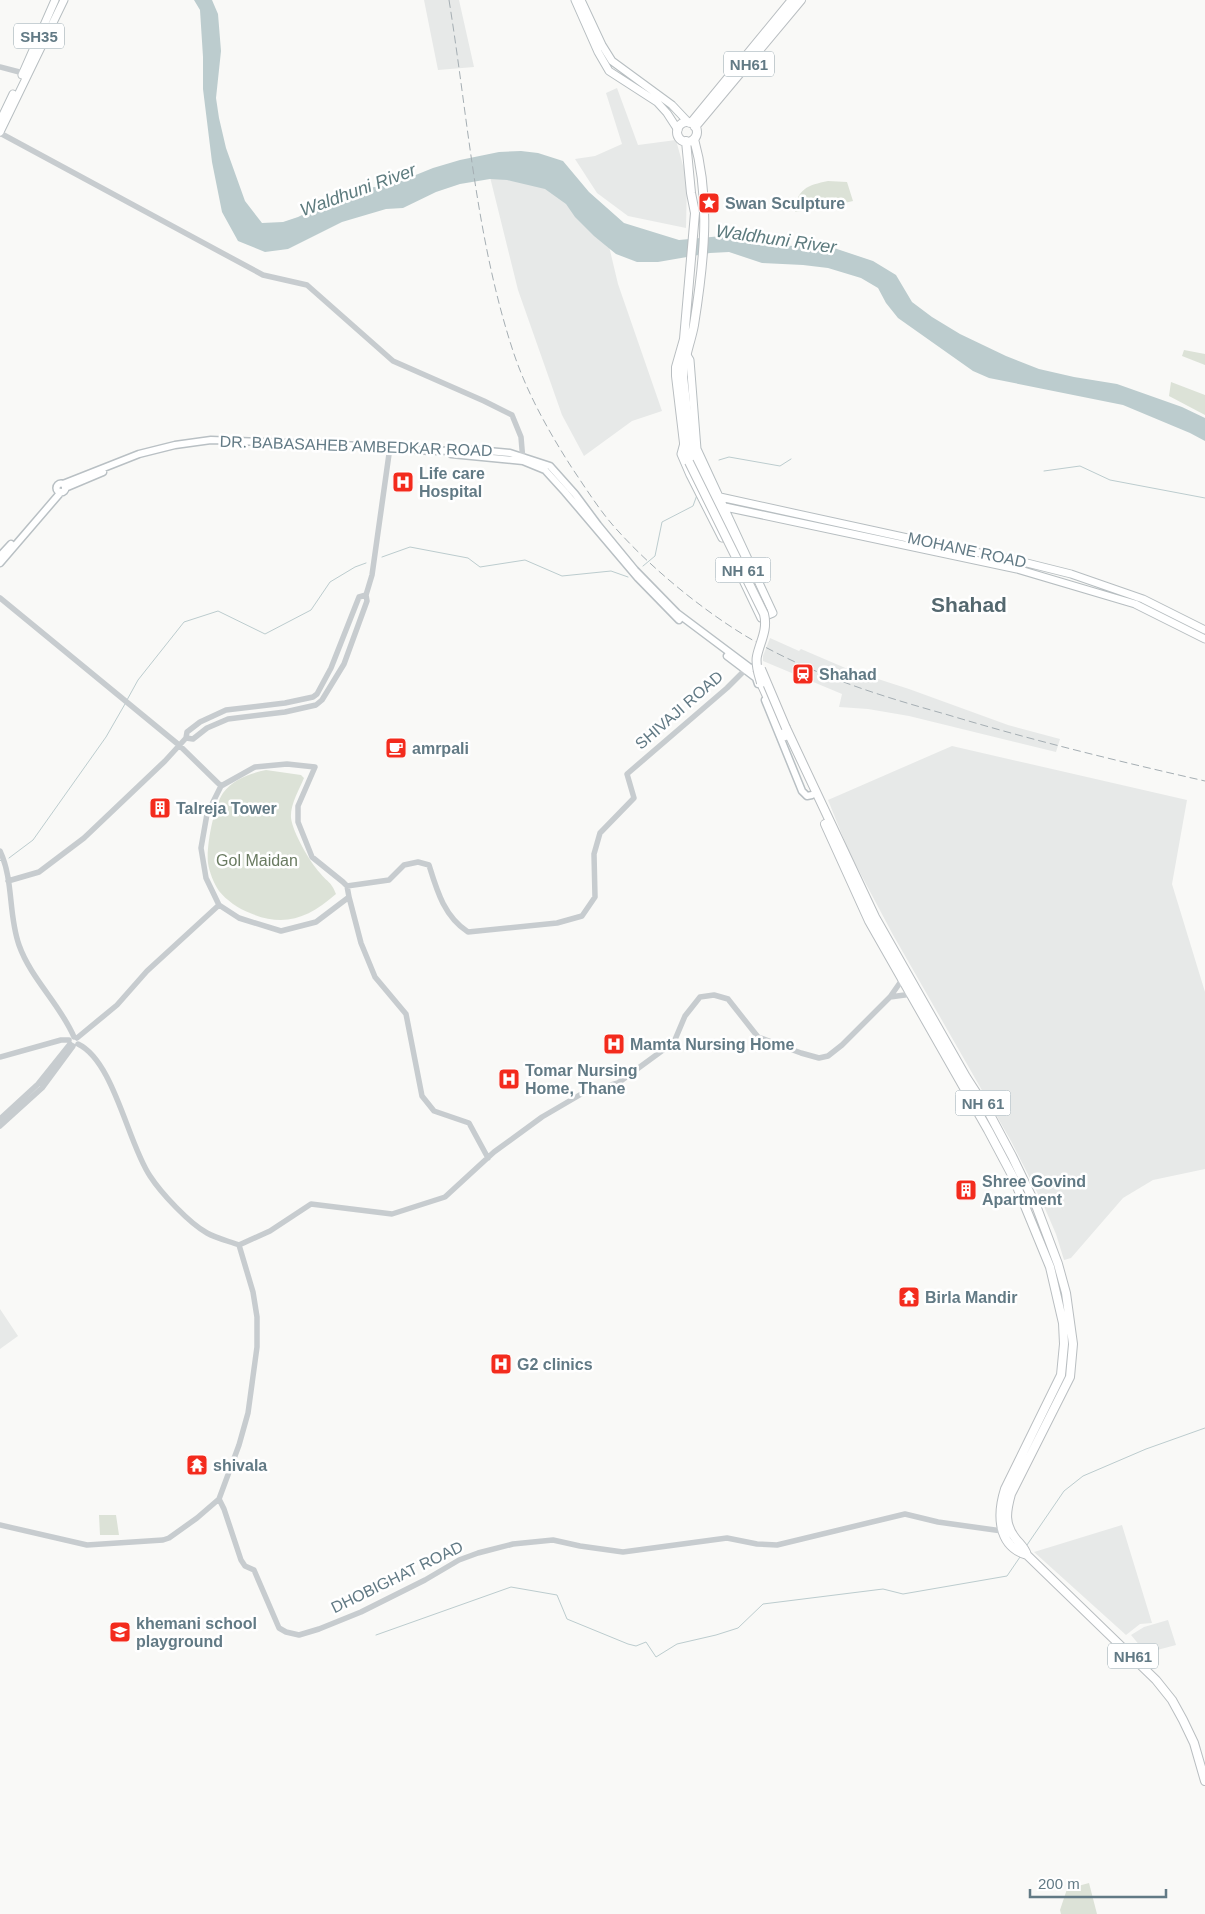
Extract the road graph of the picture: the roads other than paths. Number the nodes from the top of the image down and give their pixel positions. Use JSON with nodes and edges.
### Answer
{"nodes":[{"id":1,"x":55,"y":0,"type":"edge"},
{"id":2,"x":64,"y":0,"type":"edge"},
{"id":3,"x":575,"y":0,"type":"edge"},
{"id":4,"x":581,"y":0,"type":"edge"},
{"id":5,"x":792,"y":0,"type":"edge"},
{"id":6,"x":801,"y":0,"type":"edge"},
{"id":7,"x":0,"y":66,"type":"edge"},
{"id":8,"x":25,"y":74,"type":"junction"},
{"id":9,"x":728,"y":85,"type":"junction"},
{"id":10,"x":0,"y":121,"type":"edge"},
{"id":11,"x":692,"y":124,"type":"junction"},
{"id":12,"x":678,"y":130,"type":"junction"},
{"id":13,"x":0,"y":133,"type":"edge"},
{"id":14,"x":694,"y":138,"type":"junction"},
{"id":15,"x":686,"y":142,"type":"junction"},
{"id":16,"x":683,"y":355,"type":"junction"},
{"id":17,"x":684,"y":443,"type":"junction"},
{"id":18,"x":390,"y":449,"type":"junction"},
{"id":19,"x":689,"y":454,"type":"junction"},
{"id":20,"x":523,"y":459,"type":"junction"},
{"id":21,"x":62,"y":489,"type":"junction"},
{"id":22,"x":720,"y":497,"type":"junction"},
{"id":23,"x":725,"y":507,"type":"junction"},
{"id":24,"x":0,"y":556,"type":"edge"},
{"id":25,"x":0,"y":563,"type":"edge"},
{"id":26,"x":366,"y":595,"type":"junction"},
{"id":27,"x":0,"y":598,"type":"edge"},
{"id":28,"x":1205,"y":630,"type":"edge"},
{"id":29,"x":1205,"y":638,"type":"edge"},
{"id":30,"x":335,"y":658,"type":"junction"},
{"id":31,"x":344,"y":662,"type":"junction"},
{"id":32,"x":747,"y":668,"type":"junction"},
{"id":33,"x":319,"y":689,"type":"junction"},
{"id":34,"x":326,"y":693,"type":"junction"},
{"id":35,"x":308,"y":699,"type":"junction"},
{"id":36,"x":258,"y":706,"type":"junction"},
{"id":37,"x":246,"y":707,"type":"junction"},
{"id":38,"x":309,"y":707,"type":"junction"},
{"id":39,"x":258,"y":715,"type":"junction"},
{"id":40,"x":248,"y":716,"type":"junction"},
{"id":41,"x":204,"y":720,"type":"junction"},
{"id":42,"x":209,"y":727,"type":"junction"},
{"id":43,"x":186,"y":738,"type":"junction"},
{"id":44,"x":179,"y":745,"type":"junction"},
{"id":45,"x":806,"y":779,"type":"junction"},
{"id":46,"x":221,"y":786,"type":"junction"},
{"id":47,"x":812,"y":795,"type":"junction"},
{"id":48,"x":831,"y":826,"type":"junction"},
{"id":49,"x":0,"y":851,"type":"edge"},
{"id":50,"x":851,"y":873,"type":"junction"},
{"id":51,"x":8,"y":882,"type":"junction"},
{"id":52,"x":347,"y":886,"type":"junction"},
{"id":53,"x":349,"y":897,"type":"junction"},
{"id":54,"x":219,"y":905,"type":"junction"},
{"id":55,"x":905,"y":977,"type":"junction"},
{"id":56,"x":914,"y":993,"type":"junction"},
{"id":57,"x":890,"y":997,"type":"junction"},
{"id":58,"x":73,"y":1042,"type":"junction"},
{"id":59,"x":0,"y":1058,"type":"edge"},
{"id":60,"x":0,"y":1119,"type":"edge"},
{"id":61,"x":0,"y":1126,"type":"edge"},
{"id":62,"x":996,"y":1126,"type":"junction"},
{"id":63,"x":988,"y":1130,"type":"junction"},
{"id":64,"x":488,"y":1158,"type":"junction"},
{"id":65,"x":239,"y":1245,"type":"junction"},
{"id":66,"x":219,"y":1499,"type":"junction"},
{"id":67,"x":0,"y":1525,"type":"edge"},
{"id":68,"x":1005,"y":1529,"type":"junction"},
{"id":69,"x":1205,"y":1781,"type":"edge"}],
"edges":[{"from":1,"to":8,"type":"main road","number":"SH35"},
{"from":2,"to":8,"type":"main road","number":"SH35"},
{"from":3,"to":12,"type":"main road"},
{"from":4,"to":11,"type":"main road"},
{"from":5,"to":9,"type":"highway","number":"NH61"},
{"from":6,"to":9,"type":"highway","number":"NH61"},
{"from":7,"to":8,"type":"street"},
{"from":8,"to":10,"type":"main road","number":"SH35"},
{"from":8,"to":13,"type":"main road","number":"SH35"},
{"from":9,"to":11,"type":"highway","number":"NH61"},
{"from":11,"to":12,"type":"highway","number":"NH61"},
{"from":11,"to":14,"type":"highway"},
{"from":12,"to":15,"type":"highway"},
{"from":13,"to":20,"type":"street"},
{"from":14,"to":15,"type":"highway"},
{"from":14,"to":16,"type":"highway","number":"NH 61"},
{"from":15,"to":16,"type":"highway","number":"NH 61"},
{"from":16,"to":17,"type":"highway","number":"NH 61"},
{"from":16,"to":19,"type":"highway","number":"NH 61"},
{"from":16,"to":22,"type":"main road"},
{"from":17,"to":19,"type":"highway","number":"NH 61"},
{"from":17,"to":23,"type":"main road"},
{"from":18,"to":20,"type":"main road","name":"DR. BABASAHEB AMBEDKAR ROAD"},
{"from":18,"to":21,"type":"main road","name":"DR. BABASAHEB AMBEDKAR ROAD"},
{"from":18,"to":26,"type":"street"},
{"from":19,"to":45,"type":"highway","number":"NH 61","bridge":true},
{"from":20,"to":32,"type":"main road","name":"DR. BABASAHEB AMBEDKAR ROAD"},
{"from":21,"to":24,"type":"main road","name":"DR. BABASAHEB AMBEDKAR ROAD"},
{"from":21,"to":25,"type":"main road","name":"DR. BABASAHEB AMBEDKAR ROAD"},
{"from":22,"to":23,"type":"main road"},
{"from":22,"to":28,"type":"main road","name":"MOHANE ROAD"},
{"from":23,"to":29,"type":"main road","name":"MOHANE ROAD"},
{"from":26,"to":30,"type":"street"},
{"from":26,"to":31,"type":"street"},
{"from":27,"to":44,"type":"street"},
{"from":30,"to":31,"type":"street"},
{"from":30,"to":33,"type":"street"},
{"from":31,"to":34,"type":"street"},
{"from":32,"to":47,"type":"main road"},
{"from":32,"to":48,"type":"main road"},
{"from":32,"to":52,"type":"street","name":"SHIVAJI ROAD"},
{"from":33,"to":34,"type":"street"},
{"from":33,"to":35,"type":"street"},
{"from":34,"to":38,"type":"street"},
{"from":35,"to":36,"type":"street"},
{"from":35,"to":38,"type":"street"},
{"from":36,"to":37,"type":"street"},
{"from":36,"to":39,"type":"street"},
{"from":37,"to":40,"type":"street"},
{"from":37,"to":41,"type":"street"},
{"from":38,"to":39,"type":"street"},
{"from":39,"to":40,"type":"street"},
{"from":40,"to":42,"type":"street"},
{"from":41,"to":42,"type":"street"},
{"from":41,"to":43,"type":"street"},
{"from":42,"to":43,"type":"street"},
{"from":43,"to":44,"type":"street"},
{"from":44,"to":46,"type":"street"},
{"from":44,"to":51,"type":"street"},
{"from":45,"to":47,"type":"highway","number":"NH 61"},
{"from":45,"to":48,"type":"highway","number":"NH 61"},
{"from":46,"to":52,"type":"street"},
{"from":46,"to":54,"type":"street"},
{"from":47,"to":50,"type":"highway","number":"NH 61"},
{"from":48,"to":50,"type":"highway","number":"NH 61"},
{"from":49,"to":51,"type":"street"},
{"from":50,"to":55,"type":"highway","number":"NH 61"},
{"from":51,"to":58,"type":"street"},
{"from":52,"to":53,"type":"street"},
{"from":53,"to":54,"type":"street"},
{"from":53,"to":64,"type":"street"},
{"from":54,"to":58,"type":"street"},
{"from":55,"to":56,"type":"highway","number":"NH 61"},
{"from":55,"to":57,"type":"street"},
{"from":56,"to":57,"type":"street"},
{"from":56,"to":62,"type":"highway","number":"NH 61"},
{"from":56,"to":63,"type":"highway","number":"NH 61"},
{"from":57,"to":64,"type":"street"},
{"from":58,"to":59,"type":"street"},
{"from":58,"to":60,"type":"street"},
{"from":58,"to":61,"type":"street"},
{"from":58,"to":65,"type":"street"},
{"from":62,"to":63,"type":"highway"},
{"from":62,"to":68,"type":"highway","number":"NH 61"},
{"from":63,"to":68,"type":"highway","number":"NH 61"},
{"from":64,"to":65,"type":"street"},
{"from":65,"to":66,"type":"street"},
{"from":66,"to":67,"type":"street"},
{"from":66,"to":68,"type":"street","name":"DHOBIGHAT ROAD"},
{"from":68,"to":69,"type":"highway","number":"NH61"}]}
